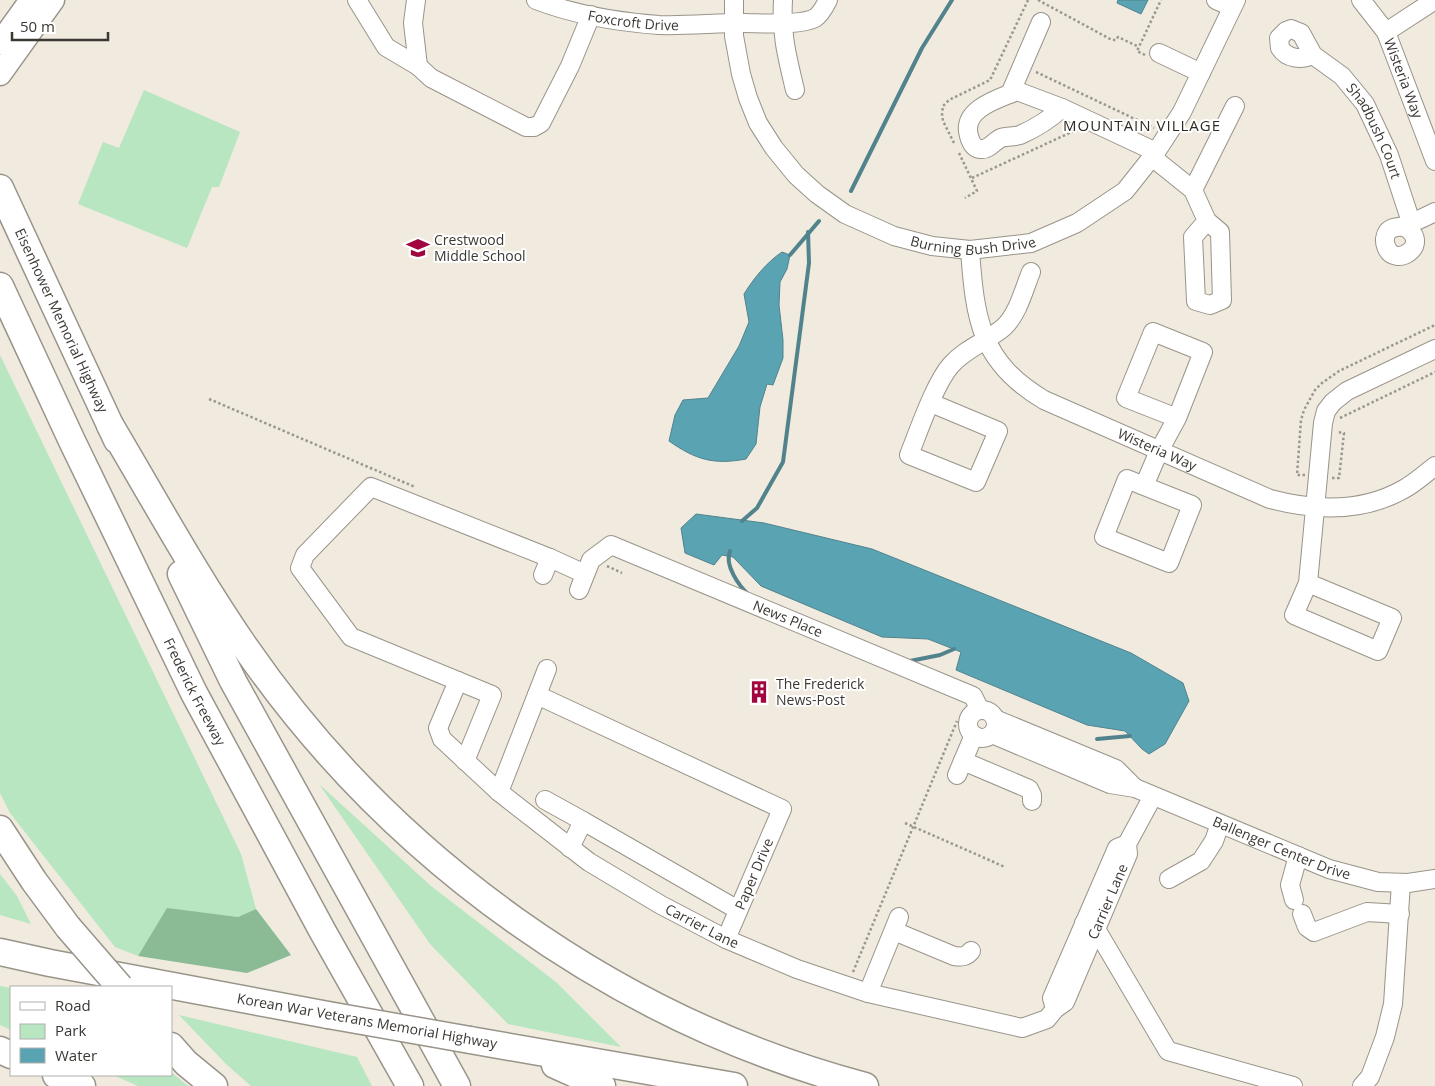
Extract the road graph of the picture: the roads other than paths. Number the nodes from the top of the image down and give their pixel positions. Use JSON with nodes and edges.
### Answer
{"nodes":[{"id":1,"x":31,"y":0,"type":"edge"},
{"id":2,"x":53,"y":0,"type":"edge"},
{"id":3,"x":357,"y":0,"type":"edge"},
{"id":4,"x":416,"y":0,"type":"edge"},
{"id":5,"x":536,"y":0,"type":"edge"},
{"id":6,"x":734,"y":0,"type":"edge"},
{"id":7,"x":783,"y":0,"type":"edge"},
{"id":8,"x":828,"y":0,"type":"edge"},
{"id":9,"x":1216,"y":0,"type":"edge"},
{"id":10,"x":1361,"y":0,"type":"edge"},
{"id":11,"x":1429,"y":2,"type":"edge"},
{"id":12,"x":1234,"y":4,"type":"edge"},
{"id":13,"x":591,"y":15,"type":"junction"},
{"id":14,"x":1041,"y":22,"type":"dead end"},
{"id":15,"x":733,"y":23,"type":"junction"},
{"id":16,"x":782,"y":24,"type":"junction"},
{"id":17,"x":1386,"y":32,"type":"junction"},
{"id":18,"x":0,"y":43,"type":"edge"},
{"id":19,"x":1159,"y":52,"type":"dead end"},
{"id":20,"x":1312,"y":55,"type":"dead end"},
{"id":21,"x":418,"y":66,"type":"junction"},
{"id":22,"x":3,"y":70,"type":"edge"},
{"id":23,"x":1201,"y":73,"type":"junction"},
{"id":24,"x":796,"y":90,"type":"dead end"},
{"id":25,"x":1010,"y":94,"type":"junction"},
{"id":26,"x":1235,"y":106,"type":"dead end"},
{"id":27,"x":1062,"y":108,"type":"junction"},
{"id":28,"x":1154,"y":155,"type":"junction"},
{"id":29,"x":1435,"y":161,"type":"edge"},
{"id":30,"x":0,"y":188,"type":"edge"},
{"id":31,"x":1193,"y":190,"type":"junction"},
{"id":32,"x":1435,"y":212,"type":"edge"},
{"id":33,"x":1207,"y":221,"type":"dead end"},
{"id":34,"x":970,"y":250,"type":"junction"},
{"id":35,"x":1031,"y":272,"type":"dead end"},
{"id":36,"x":0,"y":286,"type":"edge"},
{"id":37,"x":986,"y":340,"type":"junction"},
{"id":38,"x":1435,"y":349,"type":"edge"},
{"id":39,"x":931,"y":403,"type":"junction"},
{"id":40,"x":1177,"y":418,"type":"junction"},
{"id":41,"x":110,"y":425,"type":"junction"},
{"id":42,"x":1159,"y":451,"type":"junction"},
{"id":43,"x":1435,"y":466,"type":"edge"},
{"id":44,"x":1144,"y":486,"type":"junction"},
{"id":45,"x":1314,"y":507,"type":"junction"},
{"id":46,"x":550,"y":558,"type":"junction"},
{"id":47,"x":543,"y":575,"type":"dead end"},
{"id":48,"x":1308,"y":583,"type":"junction"},
{"id":49,"x":548,"y":669,"type":"dead end"},
{"id":50,"x":458,"y":681,"type":"junction"},
{"id":51,"x":537,"y":695,"type":"junction"},
{"id":52,"x":980,"y":710,"type":"junction"},
{"id":53,"x":994,"y":727,"type":"junction"},
{"id":54,"x":974,"y":735,"type":"junction"},
{"id":55,"x":465,"y":761,"type":"junction"},
{"id":56,"x":499,"y":792,"type":"junction"},
{"id":57,"x":1153,"y":796,"type":"junction"},
{"id":58,"x":545,"y":800,"type":"dead end"},
{"id":59,"x":1032,"y":801,"type":"dead end"},
{"id":60,"x":583,"y":821,"type":"junction"},
{"id":61,"x":1220,"y":824,"type":"junction"},
{"id":62,"x":0,"y":829,"type":"edge"},
{"id":63,"x":570,"y":848,"type":"junction"},
{"id":64,"x":1298,"y":856,"type":"junction"},
{"id":65,"x":1169,"y":879,"type":"dead end"},
{"id":66,"x":1435,"y":879,"type":"edge"},
{"id":67,"x":1401,"y":883,"type":"junction"},
{"id":68,"x":738,"y":910,"type":"junction"},
{"id":69,"x":1400,"y":914,"type":"junction"},
{"id":70,"x":1090,"y":926,"type":"junction"},
{"id":71,"x":726,"y":939,"type":"junction"},
{"id":72,"x":971,"y":951,"type":"dead end"},
{"id":73,"x":0,"y":952,"type":"edge"},
{"id":74,"x":119,"y":986,"type":"edge"},
{"id":75,"x":868,"y":993,"type":"junction"},
{"id":76,"x":470,"y":1040,"type":"junction"},
{"id":77,"x":172,"y":1047,"type":"edge"},
{"id":78,"x":58,"y":1076,"type":"edge"},
{"id":79,"x":82,"y":1086,"type":"edge"},
{"id":80,"x":214,"y":1086,"type":"edge"},
{"id":81,"x":410,"y":1086,"type":"edge"},
{"id":82,"x":457,"y":1086,"type":"edge"},
{"id":83,"x":602,"y":1086,"type":"edge"},
{"id":84,"x":734,"y":1086,"type":"edge"},
{"id":85,"x":865,"y":1086,"type":"edge"},
{"id":86,"x":1293,"y":1086,"type":"edge"},
{"id":87,"x":1362,"y":1086,"type":"edge"}],
"edges":[{"from":1,"to":18,"type":"main road"},
{"from":2,"to":22,"type":"main road"},
{"from":3,"to":21,"type":"street"},
{"from":4,"to":21,"type":"street"},
{"from":5,"to":13,"type":"street","name":"Foxcroft Drive"},
{"from":6,"to":15,"type":"street","name":"Burning Bush Drive"},
{"from":7,"to":16,"type":"street"},
{"from":8,"to":16,"type":"street","name":"Foxcroft Drive"},
{"from":9,"to":12,"type":"street"},
{"from":10,"to":17,"type":"street","name":"Wisteria Way"},
{"from":11,"to":17,"type":"street"},
{"from":12,"to":23,"type":"street","name":"Burning Bush Drive"},
{"from":13,"to":15,"type":"street","name":"Foxcroft Drive"},
{"from":13,"to":21,"type":"street"},
{"from":14,"to":25,"type":"street"},
{"from":15,"to":16,"type":"street","name":"Foxcroft Drive"},
{"from":15,"to":34,"type":"street","name":"Burning Bush Drive"},
{"from":16,"to":24,"type":"street"},
{"from":17,"to":29,"type":"street","name":"Wisteria Way"},
{"from":19,"to":23,"type":"street"},
{"from":20,"to":32,"type":"street","name":"Shadbush Court"},
{"from":23,"to":28,"type":"street","name":"Burning Bush Drive"},
{"from":25,"to":27,"type":"street"},
{"from":25,"to":27,"type":"street"},
{"from":26,"to":31,"type":"street"},
{"from":27,"to":28,"type":"street"},
{"from":28,"to":31,"type":"street"},
{"from":28,"to":34,"type":"street","name":"Burning Bush Drive"},
{"from":30,"to":41,"type":"highway","name":"Eisenhower Memorial Highway"},
{"from":31,"to":33,"type":"street"},
{"from":34,"to":37,"type":"street","name":"Wisteria Way"},
{"from":35,"to":37,"type":"street"},
{"from":36,"to":81,"type":"highway","name":"Frederick Freeway"},
{"from":37,"to":39,"type":"street"},
{"from":37,"to":42,"type":"street","name":"Wisteria Way"},
{"from":38,"to":45,"type":"street"},
{"from":39,"to":39,"type":"street"},
{"from":40,"to":40,"type":"street"},
{"from":40,"to":42,"type":"street"},
{"from":41,"to":82,"type":"highway"},
{"from":41,"to":85,"type":"highway"},
{"from":42,"to":44,"type":"street"},
{"from":42,"to":45,"type":"street","name":"Wisteria Way"},
{"from":43,"to":45,"type":"street","name":"Wisteria Way"},
{"from":44,"to":44,"type":"street"},
{"from":45,"to":48,"type":"street"},
{"from":46,"to":47,"type":"street"},
{"from":46,"to":50,"type":"street"},
{"from":46,"to":52,"type":"street","name":"News Place"},
{"from":48,"to":48,"type":"street"},
{"from":49,"to":51,"type":"street"},
{"from":50,"to":55,"type":"street","name":"Carrier Lane"},
{"from":50,"to":55,"type":"street"},
{"from":51,"to":56,"type":"street"},
{"from":51,"to":68,"type":"street","name":"Paper Drive"},
{"from":52,"to":53,"type":"street"},
{"from":52,"to":54,"type":"street"},
{"from":53,"to":54,"type":"street"},
{"from":53,"to":57,"type":"street","name":"Ballenger Center Drive"},
{"from":54,"to":59,"type":"street"},
{"from":55,"to":56,"type":"street","name":"Carrier Lane"},
{"from":56,"to":63,"type":"street","name":"Carrier Lane"},
{"from":57,"to":61,"type":"street","name":"Ballenger Center Drive"},
{"from":57,"to":70,"type":"street","name":"Carrier Lane"},
{"from":58,"to":60,"type":"street"},
{"from":60,"to":63,"type":"street"},
{"from":60,"to":68,"type":"street"},
{"from":61,"to":64,"type":"street","name":"Ballenger Center Drive"},
{"from":61,"to":65,"type":"street"},
{"from":62,"to":74,"type":"highway","bridge":true},
{"from":63,"to":71,"type":"street","name":"Carrier Lane"},
{"from":64,"to":67,"type":"street","name":"Ballenger Center Drive"},
{"from":64,"to":69,"type":"street"},
{"from":66,"to":67,"type":"street","name":"Ballenger Center Drive"},
{"from":67,"to":69,"type":"street"},
{"from":68,"to":71,"type":"street","name":"Paper Drive"},
{"from":69,"to":87,"type":"street"},
{"from":70,"to":75,"type":"street","name":"Carrier Lane"},
{"from":70,"to":86,"type":"street"},
{"from":71,"to":75,"type":"street","name":"Carrier Lane"},
{"from":72,"to":75,"type":"street"},
{"from":73,"to":76,"type":"highway","name":"Korean War Veterans Memorial Highway","bridge":true},
{"from":76,"to":83,"type":"highway"},
{"from":76,"to":84,"type":"highway","name":"Korean War Veterans Memorial Highway"},
{"from":77,"to":80,"type":"highway"},
{"from":78,"to":79,"type":"highway"}]}
